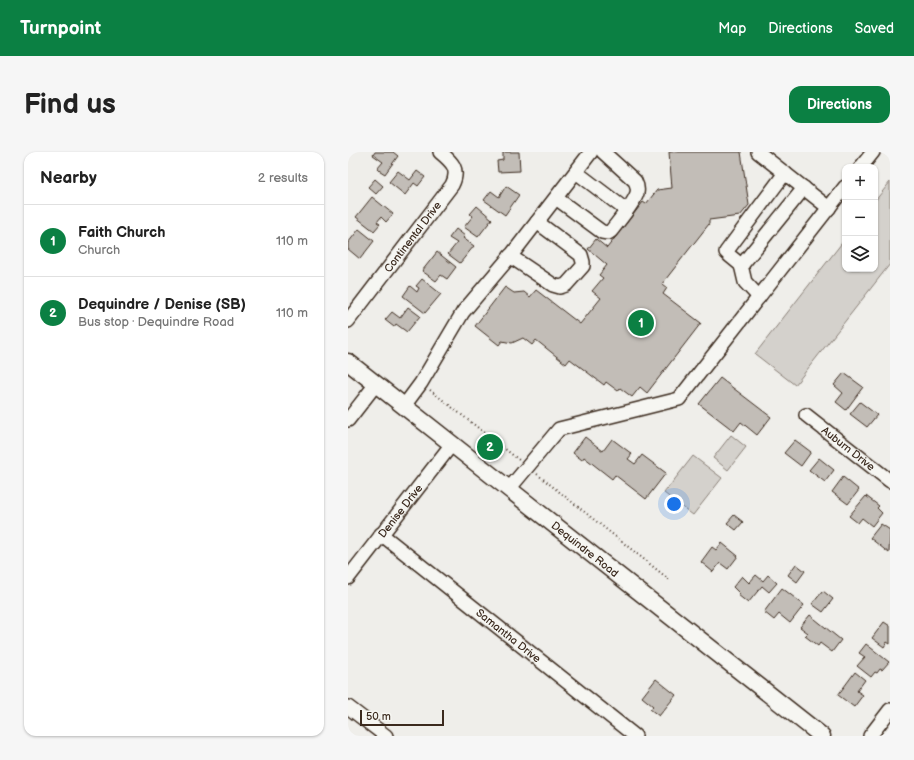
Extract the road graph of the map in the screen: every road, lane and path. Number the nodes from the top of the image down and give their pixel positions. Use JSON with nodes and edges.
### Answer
{"nodes":[{"id":1,"x":440,"y":152,"type":"edge"},
{"id":2,"x":591,"y":152,"type":"edge"},
{"id":3,"x":603,"y":152,"type":"edge"},
{"id":4,"x":758,"y":152,"type":"edge"},
{"id":5,"x":873,"y":152,"type":"edge"},
{"id":6,"x":863,"y":164,"type":"edge"},
{"id":7,"x":576,"y":172,"type":"junction"},
{"id":8,"x":785,"y":173,"type":"junction"},
{"id":9,"x":804,"y":188,"type":"junction"},
{"id":10,"x":842,"y":191,"type":"edge"},
{"id":11,"x":556,"y":198,"type":"junction"},
{"id":12,"x":829,"y":208,"type":"junction"},
{"id":13,"x":626,"y":210,"type":"junction"},
{"id":14,"x":537,"y":222,"type":"junction"},
{"id":15,"x":510,"y":256,"type":"junction"},
{"id":16,"x":741,"y":266,"type":"junction"},
{"id":17,"x":759,"y":297,"type":"junction"},
{"id":18,"x":348,"y":321,"type":"edge"},
{"id":19,"x":348,"y":362,"type":"edge"},
{"id":20,"x":376,"y":384,"type":"junction"},
{"id":21,"x":427,"y":388,"type":"dead end"},
{"id":22,"x":404,"y":406,"type":"junction"},
{"id":23,"x":806,"y":415,"type":"dead end"},
{"id":24,"x":348,"y":420,"type":"edge"},
{"id":25,"x":452,"y":444,"type":"junction"},
{"id":26,"x":522,"y":462,"type":"dead end"},
{"id":27,"x":533,"y":471,"type":"dead end"},
{"id":28,"x":890,"y":481,"type":"edge"},
{"id":29,"x":509,"y":489,"type":"junction"},
{"id":30,"x":381,"y":534,"type":"junction"},
{"id":31,"x":348,"y":578,"type":"edge"},
{"id":32,"x":671,"y":581,"type":"dead end"},
{"id":33,"x":348,"y":707,"type":"edge"},
{"id":34,"x":890,"y":710,"type":"edge"},
{"id":35,"x":386,"y":736,"type":"edge"},
{"id":36,"x":635,"y":736,"type":"edge"},
{"id":37,"x":822,"y":736,"type":"edge"},
{"id":38,"x":870,"y":736,"type":"edge"}],
"edges":[{"from":1,"to":18,"type":"street","name":"Continental Drive"},
{"from":2,"to":7,"type":"street"},
{"from":3,"to":13,"type":"street"},
{"from":4,"to":8,"type":"street"},
{"from":5,"to":6,"type":"street"},
{"from":7,"to":11,"type":"street"},
{"from":7,"to":13,"type":"street"},
{"from":8,"to":9,"type":"street"},
{"from":8,"to":16,"type":"street"},
{"from":9,"to":12,"type":"street"},
{"from":9,"to":16,"type":"street"},
{"from":10,"to":12,"type":"street"},
{"from":11,"to":13,"type":"street"},
{"from":11,"to":14,"type":"street"},
{"from":12,"to":17,"type":"street"},
{"from":14,"to":15,"type":"street"},
{"from":14,"to":15,"type":"street"},
{"from":15,"to":22,"type":"street"},
{"from":16,"to":17,"type":"street"},
{"from":17,"to":29,"type":"street"},
{"from":19,"to":20,"type":"main road","name":"Dequindre Road"},
{"from":20,"to":22,"type":"main road","name":"Dequindre Road"},
{"from":20,"to":24,"type":"street"},
{"from":21,"to":26,"type":"path"},
{"from":22,"to":25,"type":"main road","name":"Dequindre Road"},
{"from":23,"to":28,"type":"street","name":"Auburn Drive"},
{"from":25,"to":29,"type":"main road","name":"Dequindre Road"},
{"from":25,"to":30,"type":"street","name":"Denise Drive"},
{"from":27,"to":32,"type":"path"},
{"from":29,"to":37,"type":"main road","name":"Dequindre Road"},
{"from":30,"to":31,"type":"street","name":"Denise Drive"},
{"from":30,"to":36,"type":"street","name":"Samantha Drive"},
{"from":33,"to":35,"type":"street"},
{"from":34,"to":38,"type":"street"}]}
